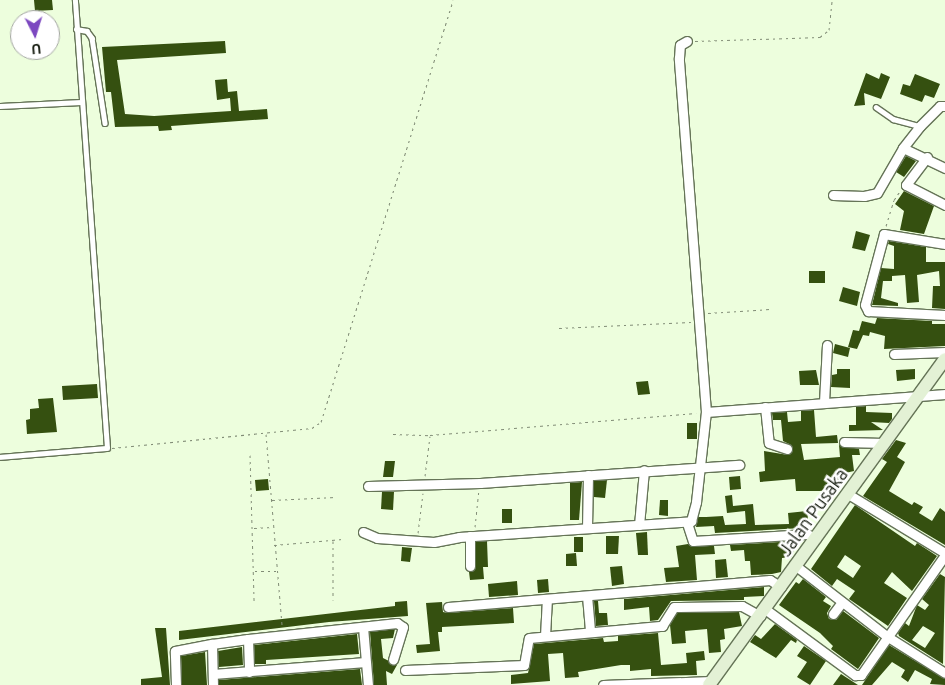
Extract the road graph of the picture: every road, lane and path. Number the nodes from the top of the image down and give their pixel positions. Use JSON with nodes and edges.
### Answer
{"nodes":[{"id":1,"x":75,"y":0,"type":"edge"},
{"id":2,"x":453,"y":0,"type":"edge"},
{"id":3,"x":832,"y":0,"type":"edge"},
{"id":4,"x":76,"y":29,"type":"junction"},
{"id":5,"x":687,"y":41,"type":"joint"},
{"id":6,"x":81,"y":102,"type":"junction"},
{"id":7,"x":0,"y":106,"type":"edge"},
{"id":8,"x":943,"y":106,"type":"edge"},
{"id":9,"x":876,"y":107,"type":"dead end"},
{"id":10,"x":105,"y":123,"type":"dead end"},
{"id":11,"x":920,"y":126,"type":"junction"},
{"id":12,"x":903,"y":148,"type":"junction"},
{"id":13,"x":926,"y":158,"type":"junction"},
{"id":14,"x":945,"y":168,"type":"edge"},
{"id":15,"x":906,"y":185,"type":"junction"},
{"id":16,"x":833,"y":195,"type":"dead end"},
{"id":17,"x":945,"y":205,"type":"edge"},
{"id":18,"x":884,"y":234,"type":"junction"},
{"id":19,"x":945,"y":244,"type":"edge"},
{"id":20,"x":770,"y":310,"type":"dead end"},
{"id":21,"x":945,"y":315,"type":"edge"},
{"id":22,"x":698,"y":317,"type":"junction"},
{"id":23,"x":559,"y":328,"type":"dead end"},
{"id":24,"x":828,"y":345,"type":"dead end"},
{"id":25,"x":945,"y":352,"type":"edge"},
{"id":26,"x":894,"y":354,"type":"dead end"},
{"id":27,"x":945,"y":359,"type":"edge"},
{"id":28,"x":945,"y":394,"type":"edge"},
{"id":29,"x":919,"y":395,"type":"junction"},
{"id":30,"x":824,"y":402,"type":"junction"},
{"id":31,"x":764,"y":407,"type":"junction"},
{"id":32,"x":706,"y":412,"type":"junction"},
{"id":33,"x":266,"y":432,"type":"junction"},
{"id":34,"x":393,"y":434,"type":"dead end"},
{"id":35,"x":844,"y":442,"type":"dead end"},
{"id":36,"x":884,"y":444,"type":"junction"},
{"id":37,"x":107,"y":448,"type":"junction"},
{"id":38,"x":787,"y":449,"type":"dead end"},
{"id":39,"x":250,"y":455,"type":"dead end"},
{"id":40,"x":0,"y":457,"type":"edge"},
{"id":41,"x":739,"y":465,"type":"dead end"},
{"id":42,"x":701,"y":466,"type":"junction"},
{"id":43,"x":644,"y":470,"type":"junction"},
{"id":44,"x":588,"y":475,"type":"junction"},
{"id":45,"x":480,"y":483,"type":"junction"},
{"id":46,"x":368,"y":486,"type":"dead end"},
{"id":47,"x":848,"y":494,"type":"junction"},
{"id":48,"x":336,"y":497,"type":"dead end"},
{"id":49,"x":271,"y":500,"type":"junction"},
{"id":50,"x":687,"y":523,"type":"junction"},
{"id":51,"x":639,"y":524,"type":"junction"},
{"id":52,"x":273,"y":526,"type":"junction"},
{"id":53,"x":254,"y":528,"type":"junction"},
{"id":54,"x":587,"y":528,"type":"junction"},
{"id":55,"x":363,"y":532,"type":"dead end"},
{"id":56,"x":472,"y":536,"type":"junction"},
{"id":57,"x":816,"y":538,"type":"junction"},
{"id":58,"x":343,"y":539,"type":"dead end"},
{"id":59,"x":333,"y":540,"type":"junction"},
{"id":60,"x":274,"y":545,"type":"junction"},
{"id":61,"x":945,"y":554,"type":"edge"},
{"id":62,"x":470,"y":566,"type":"dead end"},
{"id":63,"x":796,"y":566,"type":"junction"},
{"id":64,"x":254,"y":571,"type":"junction"},
{"id":65,"x":276,"y":571,"type":"junction"},
{"id":66,"x":781,"y":587,"type":"junction"},
{"id":67,"x":587,"y":596,"type":"junction"},
{"id":68,"x":547,"y":599,"type":"junction"},
{"id":69,"x":333,"y":600,"type":"dead end"},
{"id":70,"x":254,"y":602,"type":"dead end"},
{"id":71,"x":842,"y":602,"type":"junction"},
{"id":72,"x":448,"y":607,"type":"dead end"},
{"id":73,"x":763,"y":612,"type":"junction"},
{"id":74,"x":833,"y":614,"type":"dead end"},
{"id":75,"x":363,"y":627,"type":"junction"},
{"id":76,"x":590,"y":630,"type":"junction"},
{"id":77,"x":283,"y":635,"type":"junction"},
{"id":78,"x":545,"y":636,"type":"junction"},
{"id":79,"x":888,"y":638,"type":"junction"},
{"id":80,"x":248,"y":639,"type":"junction"},
{"id":81,"x":212,"y":644,"type":"junction"},
{"id":82,"x":393,"y":660,"type":"dead end"},
{"id":83,"x":366,"y":662,"type":"junction"},
{"id":84,"x":405,"y":670,"type":"dead end"},
{"id":85,"x":249,"y":672,"type":"junction"},
{"id":86,"x":945,"y":673,"type":"edge"},
{"id":87,"x":213,"y":674,"type":"junction"},
{"id":88,"x":710,"y":683,"type":"edge"},
{"id":89,"x":176,"y":685,"type":"edge"},
{"id":90,"x":213,"y":685,"type":"edge"},
{"id":91,"x":368,"y":685,"type":"edge"},
{"id":92,"x":603,"y":685,"type":"edge"}],
"edges":[{"from":1,"to":4,"type":"lane"},
{"from":2,"to":33,"type":"path"},
{"from":3,"to":5,"type":"path"},
{"from":4,"to":6,"type":"lane"},
{"from":4,"to":10,"type":"lane"},
{"from":5,"to":22,"type":"street"},
{"from":6,"to":7,"type":"lane"},
{"from":6,"to":37,"type":"lane"},
{"from":8,"to":11,"type":"street"},
{"from":9,"to":11,"type":"lane"},
{"from":11,"to":12,"type":"street"},
{"from":12,"to":13,"type":"street"},
{"from":12,"to":16,"type":"street"},
{"from":13,"to":14,"type":"street"},
{"from":13,"to":15,"type":"street"},
{"from":15,"to":17,"type":"street"},
{"from":15,"to":18,"type":"path"},
{"from":18,"to":19,"type":"street"},
{"from":18,"to":21,"type":"street"},
{"from":20,"to":22,"type":"path"},
{"from":22,"to":23,"type":"path"},
{"from":22,"to":32,"type":"street"},
{"from":24,"to":30,"type":"street"},
{"from":25,"to":26,"type":"street"},
{"from":27,"to":29,"type":"street","name":"Jalan Pusaka"},
{"from":28,"to":29,"type":"street"},
{"from":29,"to":30,"type":"street"},
{"from":29,"to":36,"type":"street","name":"Jalan Pusaka"},
{"from":30,"to":31,"type":"street"},
{"from":31,"to":32,"type":"street"},
{"from":31,"to":38,"type":"street"},
{"from":32,"to":34,"type":"path"},
{"from":32,"to":42,"type":"street"},
{"from":33,"to":37,"type":"path"},
{"from":33,"to":49,"type":"path"},
{"from":35,"to":36,"type":"street"},
{"from":36,"to":47,"type":"street","name":"Jalan Pusaka"},
{"from":37,"to":40,"type":"lane"},
{"from":39,"to":53,"type":"path"},
{"from":41,"to":42,"type":"street"},
{"from":42,"to":43,"type":"street"},
{"from":42,"to":50,"type":"street"},
{"from":43,"to":44,"type":"street"},
{"from":43,"to":51,"type":"street"},
{"from":44,"to":45,"type":"street"},
{"from":44,"to":54,"type":"street"},
{"from":45,"to":46,"type":"street"},
{"from":45,"to":56,"type":"path"},
{"from":47,"to":57,"type":"street","name":"Jalan Pusaka"},
{"from":47,"to":61,"type":"street"},
{"from":48,"to":49,"type":"path"},
{"from":49,"to":52,"type":"path"},
{"from":50,"to":51,"type":"street"},
{"from":50,"to":57,"type":"street"},
{"from":51,"to":54,"type":"street"},
{"from":52,"to":53,"type":"path"},
{"from":52,"to":60,"type":"path"},
{"from":53,"to":64,"type":"path"},
{"from":54,"to":56,"type":"street"},
{"from":55,"to":56,"type":"street"},
{"from":56,"to":62,"type":"street"},
{"from":57,"to":63,"type":"street","name":"Jalan Pusaka"},
{"from":58,"to":59,"type":"path"},
{"from":59,"to":60,"type":"path"},
{"from":59,"to":69,"type":"path"},
{"from":60,"to":65,"type":"path"},
{"from":61,"to":79,"type":"street"},
{"from":63,"to":66,"type":"street","name":"Jalan Pusaka"},
{"from":63,"to":71,"type":"street"},
{"from":64,"to":65,"type":"path"},
{"from":64,"to":70,"type":"path"},
{"from":65,"to":77,"type":"path"},
{"from":66,"to":67,"type":"street"},
{"from":66,"to":73,"type":"street","name":"Jalan Pusaka"},
{"from":67,"to":68,"type":"street"},
{"from":67,"to":76,"type":"street"},
{"from":68,"to":72,"type":"street"},
{"from":68,"to":78,"type":"street"},
{"from":71,"to":74,"type":"street"},
{"from":71,"to":79,"type":"street"},
{"from":73,"to":76,"type":"street"},
{"from":73,"to":79,"type":"street"},
{"from":73,"to":88,"type":"street","name":"Jalan Pusaka"},
{"from":75,"to":77,"type":"street"},
{"from":75,"to":82,"type":"street"},
{"from":75,"to":83,"type":"street"},
{"from":76,"to":78,"type":"street"},
{"from":77,"to":80,"type":"street"},
{"from":78,"to":84,"type":"street"},
{"from":79,"to":86,"type":"street"},
{"from":80,"to":81,"type":"street"},
{"from":80,"to":85,"type":"street"},
{"from":81,"to":87,"type":"street"},
{"from":81,"to":89,"type":"street"},
{"from":83,"to":85,"type":"street"},
{"from":83,"to":91,"type":"street"},
{"from":85,"to":87,"type":"street"},
{"from":87,"to":90,"type":"street"},
{"from":88,"to":92,"type":"street"}]}
